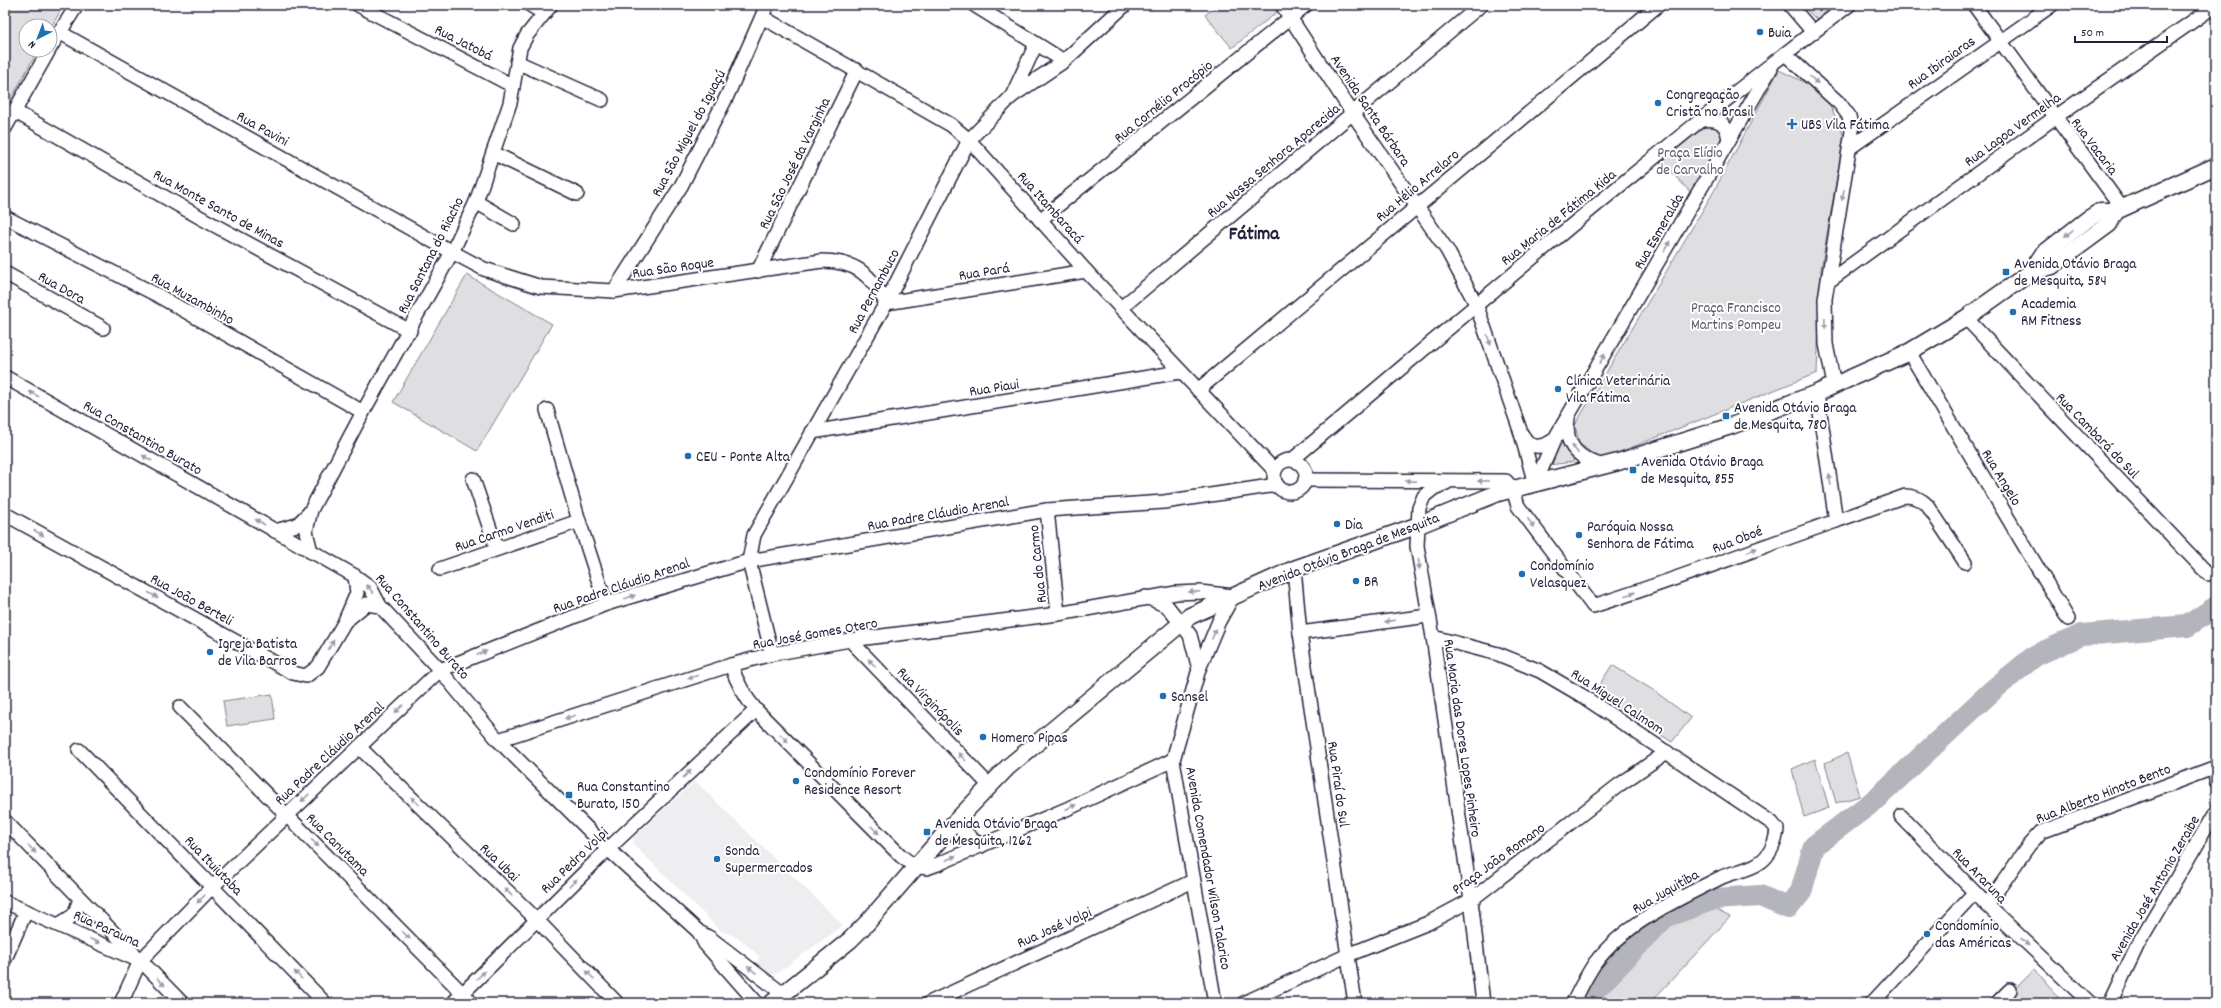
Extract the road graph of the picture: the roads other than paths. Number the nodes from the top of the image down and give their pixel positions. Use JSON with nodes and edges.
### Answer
{"nodes":[{"id":1,"x":77,"y":5,"type":"edge"},
{"id":2,"x":358,"y":5,"type":"edge"},
{"id":3,"x":530,"y":5,"type":"edge"},
{"id":4,"x":767,"y":5,"type":"edge"},
{"id":5,"x":974,"y":5,"type":"edge"},
{"id":6,"x":1125,"y":5,"type":"edge"},
{"id":7,"x":1282,"y":5,"type":"edge"},
{"id":8,"x":1306,"y":5,"type":"edge"},
{"id":9,"x":1481,"y":5,"type":"edge"},
{"id":10,"x":1658,"y":5,"type":"edge"},
{"id":11,"x":1790,"y":5,"type":"edge"},
{"id":12,"x":1849,"y":5,"type":"edge"},
{"id":13,"x":1974,"y":5,"type":"edge"},
{"id":14,"x":2052,"y":5,"type":"edge"},
{"id":15,"x":2216,"y":5,"type":"edge"},
{"id":16,"x":547,"y":9,"type":"edge"},
{"id":17,"x":762,"y":17,"type":"junction"},
{"id":18,"x":1291,"y":18,"type":"junction"},
{"id":19,"x":59,"y":32,"type":"joint"},
{"id":20,"x":1813,"y":32,"type":"junction"},
{"id":21,"x":1999,"y":41,"type":"junction"},
{"id":22,"x":1036,"y":44,"type":"junction"},
{"id":23,"x":44,"y":58,"type":"edge"},
{"id":24,"x":1780,"y":58,"type":"junction"},
{"id":25,"x":1064,"y":61,"type":"junction"},
{"id":26,"x":517,"y":62,"type":"junction"},
{"id":27,"x":858,"y":70,"type":"junction"},
{"id":28,"x":513,"y":86,"type":"junction"},
{"id":29,"x":1012,"y":96,"type":"junction"},
{"id":30,"x":602,"y":100,"type":"dead end"},
{"id":31,"x":14,"y":111,"type":"junction"},
{"id":32,"x":1353,"y":114,"type":"junction"},
{"id":33,"x":2054,"y":118,"type":"junction"},
{"id":34,"x":1702,"y":120,"type":"junction"},
{"id":35,"x":5,"y":128,"type":"edge"},
{"id":36,"x":969,"y":140,"type":"junction"},
{"id":37,"x":1729,"y":140,"type":"junction"},
{"id":38,"x":1851,"y":147,"type":"junction"},
{"id":39,"x":493,"y":153,"type":"junction"},
{"id":40,"x":2216,"y":166,"type":"edge"},
{"id":41,"x":577,"y":194,"type":"dead end"},
{"id":42,"x":476,"y":202,"type":"junction"},
{"id":43,"x":1418,"y":206,"type":"junction"},
{"id":44,"x":2119,"y":209,"type":"junction"},
{"id":45,"x":5,"y":217,"type":"edge"},
{"id":46,"x":1040,"y":220,"type":"junction"},
{"id":47,"x":514,"y":224,"type":"dead end"},
{"id":48,"x":452,"y":252,"type":"junction"},
{"id":49,"x":758,"y":271,"type":"junction"},
{"id":50,"x":1086,"y":271,"type":"junction"},
{"id":51,"x":5,"y":273,"type":"edge"},
{"id":52,"x":1829,"y":281,"type":"junction"},
{"id":53,"x":614,"y":291,"type":"junction"},
{"id":54,"x":886,"y":302,"type":"junction"},
{"id":55,"x":1476,"y":304,"type":"junction"},
{"id":56,"x":1121,"y":308,"type":"junction"},
{"id":57,"x":1966,"y":318,"type":"junction"},
{"id":58,"x":103,"y":328,"type":"dead end"},
{"id":59,"x":410,"y":331,"type":"junction"},
{"id":60,"x":1909,"y":352,"type":"junction"},
{"id":61,"x":1180,"y":372,"type":"junction"},
{"id":62,"x":5,"y":377,"type":"edge"},
{"id":63,"x":1834,"y":385,"type":"junction"},
{"id":64,"x":1198,"y":390,"type":"junction"},
{"id":65,"x":1817,"y":393,"type":"junction"},
{"id":66,"x":547,"y":410,"type":"dead end"},
{"id":67,"x":363,"y":412,"type":"junction"},
{"id":68,"x":1569,"y":416,"type":"junction"},
{"id":69,"x":1520,"y":430,"type":"junction"},
{"id":70,"x":812,"y":432,"type":"junction"},
{"id":71,"x":1554,"y":440,"type":"junction"},
{"id":72,"x":1292,"y":460,"type":"junction"},
{"id":73,"x":1604,"y":466,"type":"junction"},
{"id":74,"x":1275,"y":471,"type":"junction"},
{"id":75,"x":473,"y":479,"type":"dead end"},
{"id":76,"x":1305,"y":480,"type":"junction"},
{"id":77,"x":1450,"y":482,"type":"junction"},
{"id":78,"x":1535,"y":484,"type":"junction"},
{"id":79,"x":1277,"y":485,"type":"junction"},
{"id":80,"x":1513,"y":489,"type":"junction"},
{"id":81,"x":311,"y":510,"type":"junction"},
{"id":82,"x":1047,"y":510,"type":"junction"},
{"id":83,"x":5,"y":514,"type":"edge"},
{"id":84,"x":579,"y":521,"type":"junction"},
{"id":85,"x":1836,"y":521,"type":"junction"},
{"id":86,"x":1419,"y":525,"type":"junction"},
{"id":87,"x":275,"y":531,"type":"junction"},
{"id":88,"x":497,"y":550,"type":"junction"},
{"id":89,"x":311,"y":552,"type":"junction"},
{"id":90,"x":749,"y":561,"type":"junction"},
{"id":91,"x":1965,"y":562,"type":"dead end"},
{"id":92,"x":440,"y":569,"type":"dead end"},
{"id":93,"x":1294,"y":569,"type":"junction"},
{"id":94,"x":2208,"y":574,"type":"dead end"},
{"id":95,"x":354,"y":576,"type":"junction"},
{"id":96,"x":1233,"y":596,"type":"junction"},
{"id":97,"x":1146,"y":597,"type":"junction"},
{"id":98,"x":606,"y":604,"type":"junction"},
{"id":99,"x":380,"y":606,"type":"junction"},
{"id":100,"x":1058,"y":614,"type":"junction"},
{"id":101,"x":1428,"y":616,"type":"junction"},
{"id":102,"x":2068,"y":619,"type":"dead end"},
{"id":103,"x":344,"y":623,"type":"junction"},
{"id":104,"x":1180,"y":623,"type":"junction"},
{"id":105,"x":1300,"y":633,"type":"junction"},
{"id":106,"x":1433,"y":637,"type":"junction"},
{"id":107,"x":850,"y":640,"type":"junction"},
{"id":108,"x":772,"y":654,"type":"junction"},
{"id":109,"x":730,"y":665,"type":"junction"},
{"id":110,"x":1199,"y":669,"type":"junction"},
{"id":111,"x":440,"y":670,"type":"junction"},
{"id":112,"x":180,"y":707,"type":"dead end"},
{"id":113,"x":756,"y":710,"type":"junction"},
{"id":114,"x":498,"y":740,"type":"junction"},
{"id":115,"x":360,"y":746,"type":"junction"},
{"id":116,"x":79,"y":750,"type":"dead end"},
{"id":117,"x":1667,"y":752,"type":"junction"},
{"id":118,"x":1173,"y":760,"type":"junction"},
{"id":119,"x":2215,"y":767,"type":"edge"},
{"id":120,"x":2216,"y":781,"type":"edge"},
{"id":121,"x":989,"y":785,"type":"junction"},
{"id":122,"x":2216,"y":811,"type":"edge"},
{"id":123,"x":287,"y":815,"type":"junction"},
{"id":124,"x":1901,"y":816,"type":"dead end"},
{"id":125,"x":5,"y":821,"type":"edge"},
{"id":126,"x":954,"y":823,"type":"junction"},
{"id":127,"x":1772,"y":823,"type":"joint"},
{"id":128,"x":981,"y":846,"type":"junction"},
{"id":129,"x":608,"y":849,"type":"junction"},
{"id":130,"x":914,"y":866,"type":"junction"},
{"id":131,"x":1193,"y":881,"type":"junction"},
{"id":132,"x":213,"y":886,"type":"junction"},
{"id":133,"x":1974,"y":893,"type":"junction"},
{"id":134,"x":80,"y":899,"type":"junction"},
{"id":135,"x":1471,"y":900,"type":"junction"},
{"id":136,"x":5,"y":902,"type":"edge"},
{"id":137,"x":1986,"y":906,"type":"junction"},
{"id":138,"x":26,"y":911,"type":"junction"},
{"id":139,"x":536,"y":919,"type":"junction"},
{"id":140,"x":60,"y":924,"type":"junction"},
{"id":141,"x":699,"y":932,"type":"junction"},
{"id":142,"x":1348,"y":956,"type":"junction"},
{"id":143,"x":5,"y":959,"type":"edge"},
{"id":144,"x":140,"y":961,"type":"junction"},
{"id":145,"x":2010,"y":990,"type":"dead end"},
{"id":146,"x":463,"y":994,"type":"junction"},
{"id":147,"x":782,"y":1000,"type":"edge"},
{"id":148,"x":121,"y":1003,"type":"edge"},
{"id":149,"x":182,"y":1003,"type":"edge"},
{"id":150,"x":325,"y":1003,"type":"edge"},
{"id":151,"x":453,"y":1003,"type":"edge"},
{"id":152,"x":472,"y":1003,"type":"edge"},
{"id":153,"x":617,"y":1003,"type":"edge"},
{"id":154,"x":757,"y":1003,"type":"edge"},
{"id":155,"x":929,"y":1003,"type":"edge"},
{"id":156,"x":1216,"y":1003,"type":"edge"},
{"id":157,"x":1244,"y":1003,"type":"edge"},
{"id":158,"x":1355,"y":1003,"type":"edge"},
{"id":159,"x":1483,"y":1003,"type":"edge"},
{"id":160,"x":1573,"y":1003,"type":"edge"},
{"id":161,"x":1872,"y":1003,"type":"edge"},
{"id":162,"x":1997,"y":1003,"type":"edge"},
{"id":163,"x":2090,"y":1003,"type":"edge"},
{"id":164,"x":2110,"y":1003,"type":"edge"}],
"edges":[{"from":1,"to":19,"type":"street"},
{"from":2,"to":28,"type":"street","name":"Rua Jatobá"},
{"from":3,"to":16,"type":"street"},
{"from":4,"to":17,"type":"street","name":"Rua São Miguel do Iguaçú"},
{"from":5,"to":22,"type":"street"},
{"from":6,"to":25,"type":"street"},
{"from":7,"to":18,"type":"street","name":"Avenida Santa Bárbara"},
{"from":8,"to":18,"type":"street","name":"Rua Cornélio Procópio"},
{"from":9,"to":32,"type":"street","name":"Rua Nossa Senhora Aparecida"},
{"from":10,"to":43,"type":"street","name":"Rua Hélio Arrelaro"},
{"from":11,"to":20,"type":"street"},
{"from":12,"to":20,"type":"street","name":"Rua Maria de Fátima Kida"},
{"from":13,"to":21,"type":"street","name":"Rua Vacaria"},
{"from":14,"to":21,"type":"street","name":"Rua Ibiraiaras"},
{"from":15,"to":33,"type":"street","name":"Rua Lagoa Vermelha"},
{"from":16,"to":26,"type":"street","name":"Rua Santana do Riacho"},
{"from":17,"to":27,"type":"street","name":"Rua Itambaracá"},
{"from":17,"to":53,"type":"street","name":"Rua São Miguel do Iguaçú"},
{"from":18,"to":32,"type":"street","name":"Avenida Santa Bárbara"},
{"from":18,"to":46,"type":"street","name":"Rua Cornélio Procópio"},
{"from":19,"to":48,"type":"street","name":"Rua Pavini"},
{"from":20,"to":24,"type":"street","name":"Rua Maria de Fátima Kida"},
{"from":21,"to":33,"type":"street","name":"Rua Vacaria"},
{"from":21,"to":38,"type":"street","name":"Rua Ibiraiaras"},
{"from":22,"to":25,"type":"street"},
{"from":22,"to":29,"type":"street","name":"Rua Pernambuco"},
{"from":23,"to":31,"type":"street"},
{"from":24,"to":34,"type":"street","name":"Rua Maria de Fátima Kida"},
{"from":24,"to":37,"type":"street","name":"Rua Esmeralda"},
{"from":24,"to":38,"type":"street","one_way":true},
{"from":25,"to":29,"type":"street"},
{"from":26,"to":28,"type":"street","name":"Rua Santana do Riacho"},
{"from":26,"to":30,"type":"street"},
{"from":27,"to":36,"type":"street","name":"Rua Itambaracá"},
{"from":27,"to":49,"type":"street","name":"Rua São José da Varginha"},
{"from":28,"to":39,"type":"street","name":"Rua Santana do Riacho"},
{"from":29,"to":36,"type":"street","name":"Rua Pernambuco"},
{"from":31,"to":35,"type":"street"},
{"from":31,"to":59,"type":"street","name":"Rua Monte Santo de Minas"},
{"from":32,"to":43,"type":"street","name":"Avenida Santa Bárbara"},
{"from":32,"to":56,"type":"street","name":"Rua Nossa Senhora Aparecida"},
{"from":33,"to":44,"type":"street","name":"Rua Vacaria"},
{"from":33,"to":52,"type":"street","name":"Rua Lagoa Vermelha"},
{"from":34,"to":37,"type":"street"},
{"from":34,"to":55,"type":"street","name":"Rua Maria de Fátima Kida"},
{"from":36,"to":46,"type":"street","name":"Rua Itambaracá"},
{"from":36,"to":54,"type":"street","name":"Rua Pernambuco"},
{"from":68,"to":37,"type":"street","name":"Rua Esmeralda","one_way":true},
{"from":38,"to":52,"type":"street","one_way":true},
{"from":39,"to":41,"type":"street"},
{"from":39,"to":42,"type":"street","name":"Rua Santana do Riacho"},
{"from":40,"to":44,"type":"main road","name":"Avenida Otávio Braga de Mesquita"},
{"from":42,"to":47,"type":"street"},
{"from":42,"to":48,"type":"street","name":"Rua Santana do Riacho"},
{"from":43,"to":55,"type":"street","name":"Avenida Santa Bárbara"},
{"from":43,"to":64,"type":"street","name":"Rua Hélio Arrelaro"},
{"from":44,"to":57,"type":"main road","name":"Avenida Otávio Braga de Mesquita"},
{"from":45,"to":67,"type":"street","name":"Rua Muzambinho"},
{"from":46,"to":50,"type":"street","name":"Rua Itambaracá"},
{"from":48,"to":53,"type":"street","name":"Rua São Roque"},
{"from":48,"to":59,"type":"street","name":"Rua Santana do Riacho"},
{"from":49,"to":53,"type":"street","name":"Rua São Roque"},
{"from":49,"to":54,"type":"street","name":"Rua São Roque"},
{"from":50,"to":54,"type":"street","name":"Rua Pará"},
{"from":50,"to":56,"type":"street","name":"Rua Itambaracá"},
{"from":51,"to":58,"type":"street","name":"Rua Dora"},
{"from":52,"to":63,"type":"street","one_way":true},
{"from":54,"to":70,"type":"street","name":"Rua Pernambuco"},
{"from":55,"to":69,"type":"street","name":"Avenida Santa Bárbara","one_way":true},
{"from":55,"to":72,"type":"street","name":"Rua Maria de Fátima Kida"},
{"from":56,"to":61,"type":"street","name":"Rua Itambaracá"},
{"from":57,"to":60,"type":"main road","name":"Avenida Otávio Braga de Mesquita"},
{"from":57,"to":94,"type":"street","name":"Rua Cambará do Sul"},
{"from":59,"to":67,"type":"street","name":"Rua Santana do Riacho"},
{"from":60,"to":63,"type":"main road","name":"Avenida Otávio Braga de Mesquita"},
{"from":60,"to":102,"type":"street","name":"Rua Angelo"},
{"from":61,"to":64,"type":"street","name":"Rua Itambaracá"},
{"from":61,"to":70,"type":"street","name":"Rua Piaui"},
{"from":87,"to":62,"type":"street","name":"Rua Constantino Burato","one_way":true},
{"from":63,"to":65,"type":"main road","name":"Avenida Otávio Braga de Mesquita"},
{"from":64,"to":74,"type":"street","name":"Rua Itambaracá"},
{"from":65,"to":73,"type":"main road","name":"Avenida Otávio Braga de Mesquita"},
{"from":85,"to":65,"type":"street","one_way":true},
{"from":66,"to":84,"type":"street"},
{"from":67,"to":81,"type":"street","name":"Rua Santana do Riacho"},
{"from":68,"to":71,"type":"street","name":"Rua Esmeralda"},
{"from":73,"to":68,"type":"street","name":"Rua Esmeralda","one_way":true},
{"from":69,"to":71,"type":"street","name":"Avenida Santa Bárbara"},
{"from":69,"to":78,"type":"street","name":"Avenida Santa Bárbara"},
{"from":70,"to":90,"type":"street","name":"Rua Pernambuco"},
{"from":71,"to":78,"type":"street","name":"Rua Esmeralda"},
{"from":72,"to":74,"type":"street"},
{"from":72,"to":76,"type":"street"},
{"from":73,"to":78,"type":"main road","name":"Avenida Otávio Braga de Mesquita"},
{"from":74,"to":79,"type":"street"},
{"from":75,"to":88,"type":"street"},
{"from":77,"to":76,"type":"street","one_way":true},
{"from":76,"to":79,"type":"street"},
{"from":80,"to":77,"type":"street","one_way":true},
{"from":77,"to":86,"type":"street"},
{"from":78,"to":80,"type":"main road","name":"Avenida Otávio Braga de Mesquita"},
{"from":79,"to":82,"type":"street","name":"Rua Padre Cláudio Arenal"},
{"from":80,"to":85,"type":"street","name":"Rua Oboé","one_way":true},
{"from":80,"to":86,"type":"main road","name":"Avenida Otávio Braga de Mesquita"},
{"from":81,"to":87,"type":"street","name":"Rua Santana do Riacho"},
{"from":81,"to":89,"type":"street","name":"Rua Santana do Riacho"},
{"from":82,"to":90,"type":"street","name":"Rua Padre Cláudio Arenal"},
{"from":82,"to":100,"type":"street","name":"Rua do Carmo"},
{"from":83,"to":103,"type":"street","name":"Rua João Berteli","one_way":true},
{"from":84,"to":88,"type":"street","name":"Rua Carmo Venditi"},
{"from":84,"to":98,"type":"street"},
{"from":85,"to":91,"type":"street"},
{"from":86,"to":93,"type":"main road","name":"Avenida Otávio Braga de Mesquita"},
{"from":86,"to":101,"type":"street","name":"Rua Maria das Dores Lopes Pinheiro","one_way":true},
{"from":87,"to":89,"type":"street","name":"Rua Constantino Burato"},
{"from":88,"to":92,"type":"street","name":"Rua Carmo Venditi"},
{"from":89,"to":95,"type":"street","name":"Rua Constantino Burato"},
{"from":98,"to":90,"type":"street","name":"Rua Padre Cláudio Arenal","one_way":true},
{"from":90,"to":108,"type":"street"},
{"from":93,"to":96,"type":"main road","name":"Avenida Otávio Braga de Mesquita"},
{"from":93,"to":105,"type":"street","name":"Rua Piraí do Sul"},
{"from":99,"to":95,"type":"street","name":"Rua Constantino Burato","one_way":true},
{"from":95,"to":103,"type":"street","name":"Rua João Berteli"},
{"from":96,"to":97,"type":"street","name":"Rua José Gomes Otero","one_way":true},
{"from":96,"to":104,"type":"main road","name":"Avenida Otávio Braga de Mesquita"},
{"from":110,"to":96,"type":"street","name":"Avenida Comendador Wilson Talarico","one_way":true},
{"from":97,"to":100,"type":"street","name":"Rua José Gomes Otero"},
{"from":97,"to":104,"type":"street"},
{"from":111,"to":98,"type":"street","name":"Rua Padre Cláudio Arenal","one_way":true},
{"from":99,"to":103,"type":"street","name":"Rua João Berteli"},
{"from":99,"to":111,"type":"street","name":"Rua Constantino Burato"},
{"from":100,"to":107,"type":"street","name":"Rua José Gomes Otero"},
{"from":101,"to":105,"type":"street","one_way":true},
{"from":101,"to":106,"type":"street","name":"Rua Maria das Dores Lopes Pinheiro"},
{"from":104,"to":110,"type":"street"},
{"from":104,"to":121,"type":"main road","name":"Avenida Otávio Braga de Mesquita"},
{"from":105,"to":142,"type":"street","name":"Rua Piraí do Sul"},
{"from":106,"to":117,"type":"street","name":"Rua Miguel Calmom"},
{"from":106,"to":135,"type":"street","name":"Rua Maria das Dores Lopes Pinheiro"},
{"from":107,"to":108,"type":"street","name":"Rua José Gomes Otero"},
{"from":121,"to":107,"type":"street","name":"Rua Virginópolis","one_way":true},
{"from":108,"to":109,"type":"street","name":"Rua José Gomes Otero"},
{"from":109,"to":113,"type":"street"},
{"from":109,"to":114,"type":"street","name":"Rua José Gomes Otero","one_way":true},
{"from":110,"to":118,"type":"street","name":"Avenida Comendador Wilson Talarico"},
{"from":111,"to":114,"type":"street","name":"Rua Constantino Burato"},
{"from":111,"to":115,"type":"street","name":"Rua Padre Cláudio Arenal","one_way":true},
{"from":112,"to":123,"type":"street","name":"Rua Canutama"},
{"from":129,"to":113,"type":"street","name":"Rua Pedro Volpi","one_way":true},
{"from":113,"to":130,"type":"street","one_way":true},
{"from":114,"to":129,"type":"street","name":"Rua Constantino Burato"},
{"from":115,"to":123,"type":"street","name":"Rua Padre Cláudio Arenal","one_way":true},
{"from":139,"to":115,"type":"street","name":"Rua Ubai","one_way":true},
{"from":116,"to":132,"type":"street","name":"Rua Ituiutaba"},
{"from":117,"to":127,"type":"street","name":"Rua Miguel Calmom"},
{"from":117,"to":135,"type":"street","name":"Praça João Romano"},
{"from":128,"to":118,"type":"street","one_way":true},
{"from":118,"to":131,"type":"street","name":"Avenida Comendador Wilson Talarico"},
{"from":119,"to":120,"type":"street"},
{"from":119,"to":137,"type":"street","name":"Rua Alberto Hinoto Bento"},
{"from":121,"to":126,"type":"main road","name":"Avenida Otávio Braga de Mesquita"},
{"from":122,"to":164,"type":"street","name":"Avenida José Antonio Zeraibe"},
{"from":123,"to":132,"type":"street","name":"Rua Padre Cláudio Arenal"},
{"from":123,"to":146,"type":"street","name":"Rua Canutama","one_way":true},
{"from":124,"to":133,"type":"street","name":"Rua Araruna"},
{"from":125,"to":134,"type":"street","one_way":true},
{"from":126,"to":128,"type":"street"},
{"from":126,"to":130,"type":"main road","name":"Avenida Otávio Braga de Mesquita"},
{"from":127,"to":160,"type":"street","name":"Rua Juquitiba"},
{"from":130,"to":128,"type":"street","one_way":true},
{"from":139,"to":129,"type":"street","name":"Rua Pedro Volpi","one_way":true},
{"from":129,"to":141,"type":"street","name":"Rua Constantino Burato"},
{"from":130,"to":147,"type":"main road","name":"Avenida Otávio Braga de Mesquita"},
{"from":131,"to":155,"type":"street","name":"Rua José Volpi"},
{"from":131,"to":156,"type":"street","name":"Avenida Comendador Wilson Talarico"},
{"from":132,"to":144,"type":"street","name":"Rua Padre Cláudio Arenal","one_way":true},
{"from":150,"to":132,"type":"street","name":"Rua Ituiutaba","one_way":true},
{"from":133,"to":137,"type":"street","name":"Rua Araruna"},
{"from":133,"to":161,"type":"street"},
{"from":134,"to":140,"type":"street","name":"Rua Parauna"},
{"from":134,"to":144,"type":"street"},
{"from":135,"to":142,"type":"street","name":"Praça João Romano"},
{"from":135,"to":159,"type":"street","name":"Rua Maria das Dores Lopes Pinheiro"},
{"from":136,"to":138,"type":"street","name":"Rua Parauna"},
{"from":137,"to":163,"type":"street","name":"Rua Araruna","one_way":true},
{"from":138,"to":140,"type":"street","name":"Rua Parauna"},
{"from":138,"to":143,"type":"street"},
{"from":146,"to":139,"type":"street","name":"Rua Pedro Volpi","one_way":true},
{"from":153,"to":139,"type":"street","name":"Rua Ubai","one_way":true},
{"from":140,"to":144,"type":"street","name":"Rua Parauna","one_way":true},
{"from":147,"to":141,"type":"street","name":"Rua Constantino Burato","one_way":true},
{"from":141,"to":154,"type":"street","name":"Rua Constantino Burato"},
{"from":142,"to":157,"type":"street","name":"Praça João Romano"},
{"from":142,"to":158,"type":"street","name":"Rua Piraí do Sul"},
{"from":144,"to":148,"type":"street","name":"Rua Padre Cláudio Arenal"},
{"from":144,"to":149,"type":"street","one_way":true},
{"from":145,"to":162,"type":"street"},
{"from":146,"to":151,"type":"street","name":"Rua Pedro Volpi"},
{"from":146,"to":152,"type":"street","name":"Rua Canutama"}]}
